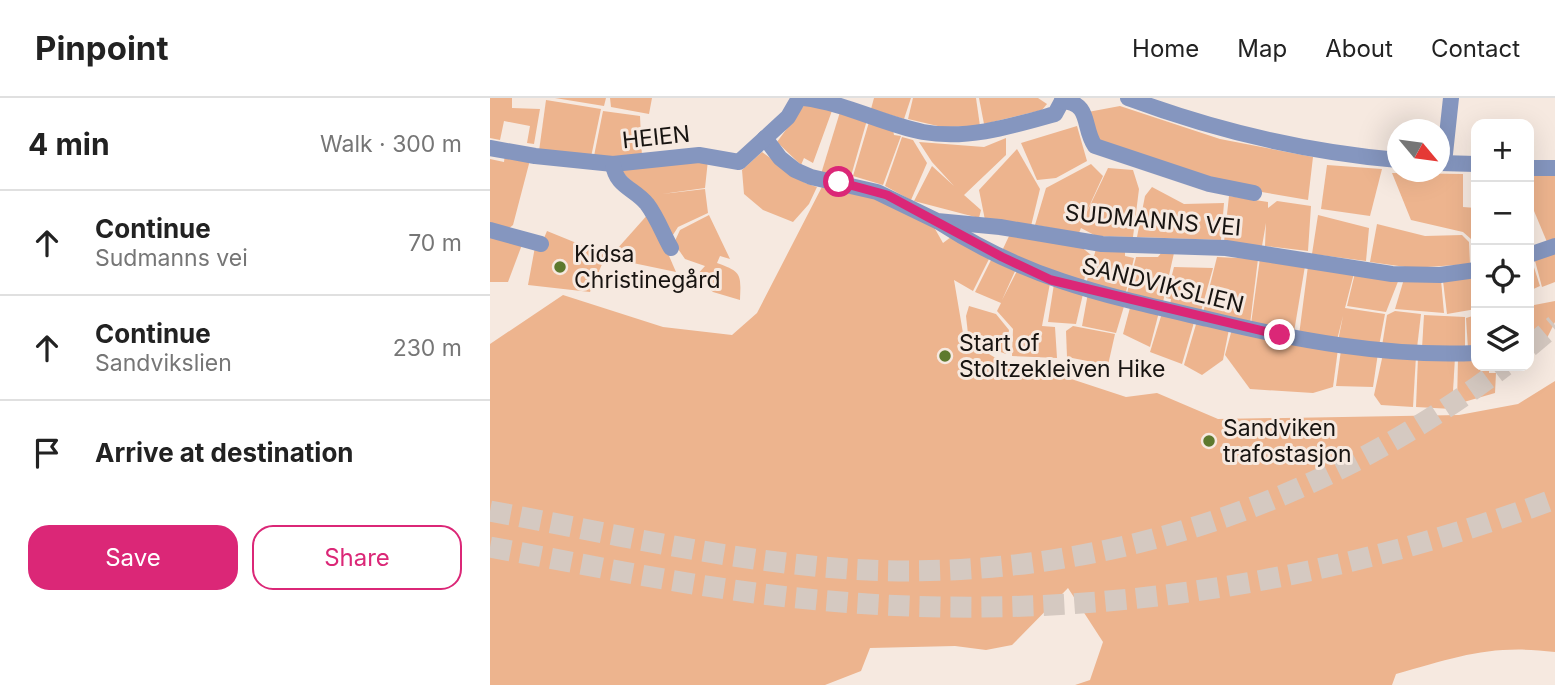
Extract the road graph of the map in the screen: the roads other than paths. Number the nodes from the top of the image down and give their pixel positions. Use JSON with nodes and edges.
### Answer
{"nodes":[{"id":1,"x":786,"y":98,"type":"edge"},
{"id":2,"x":801,"y":98,"type":"edge"},
{"id":3,"x":1128,"y":98,"type":"edge"},
{"id":4,"x":1451,"y":98,"type":"edge"},
{"id":5,"x":1061,"y":99,"type":"edge"},
{"id":6,"x":1448,"y":119,"type":"edge"},
{"id":7,"x":765,"y":138,"type":"junction"},
{"id":8,"x":490,"y":148,"type":"edge"},
{"id":9,"x":1387,"y":159,"type":"edge"},
{"id":10,"x":1450,"y":163,"type":"edge"},
{"id":11,"x":613,"y":164,"type":"junction"},
{"id":12,"x":1471,"y":164,"type":"edge"},
{"id":13,"x":1534,"y":167,"type":"edge"},
{"id":14,"x":1555,"y":168,"type":"edge"},
{"id":15,"x":1254,"y":193,"type":"dead end"},
{"id":16,"x":937,"y":221,"type":"junction"},
{"id":17,"x":490,"y":230,"type":"edge"},
{"id":18,"x":541,"y":244,"type":"dead end"},
{"id":19,"x":1555,"y":246,"type":"edge"},
{"id":20,"x":671,"y":248,"type":"dead end"},
{"id":21,"x":1534,"y":253,"type":"edge"},
{"id":22,"x":1471,"y":270,"type":"edge"},
{"id":23,"x":1471,"y":353,"type":"edge"}],
"edges":[{"from":1,"to":2,"type":"street"},
{"from":2,"to":5,"type":"street"},
{"from":2,"to":7,"type":"street","name":"HEIEN"},
{"from":3,"to":9,"type":"street"},
{"from":4,"to":6,"type":"street"},
{"from":5,"to":15,"type":"street"},
{"from":7,"to":11,"type":"street","name":"HEIEN"},
{"from":7,"to":16,"type":"street","name":"SUDMANNS VEI"},
{"from":8,"to":11,"type":"street","name":"HEIEN"},
{"from":10,"to":12,"type":"street"},
{"from":11,"to":20,"type":"street"},
{"from":13,"to":14,"type":"street"},
{"from":16,"to":22,"type":"street","name":"SUDMANNS VEI"},
{"from":16,"to":23,"type":"street","name":"SANDVIKSLIEN"},
{"from":17,"to":18,"type":"street"},
{"from":19,"to":21,"type":"street"}]}
